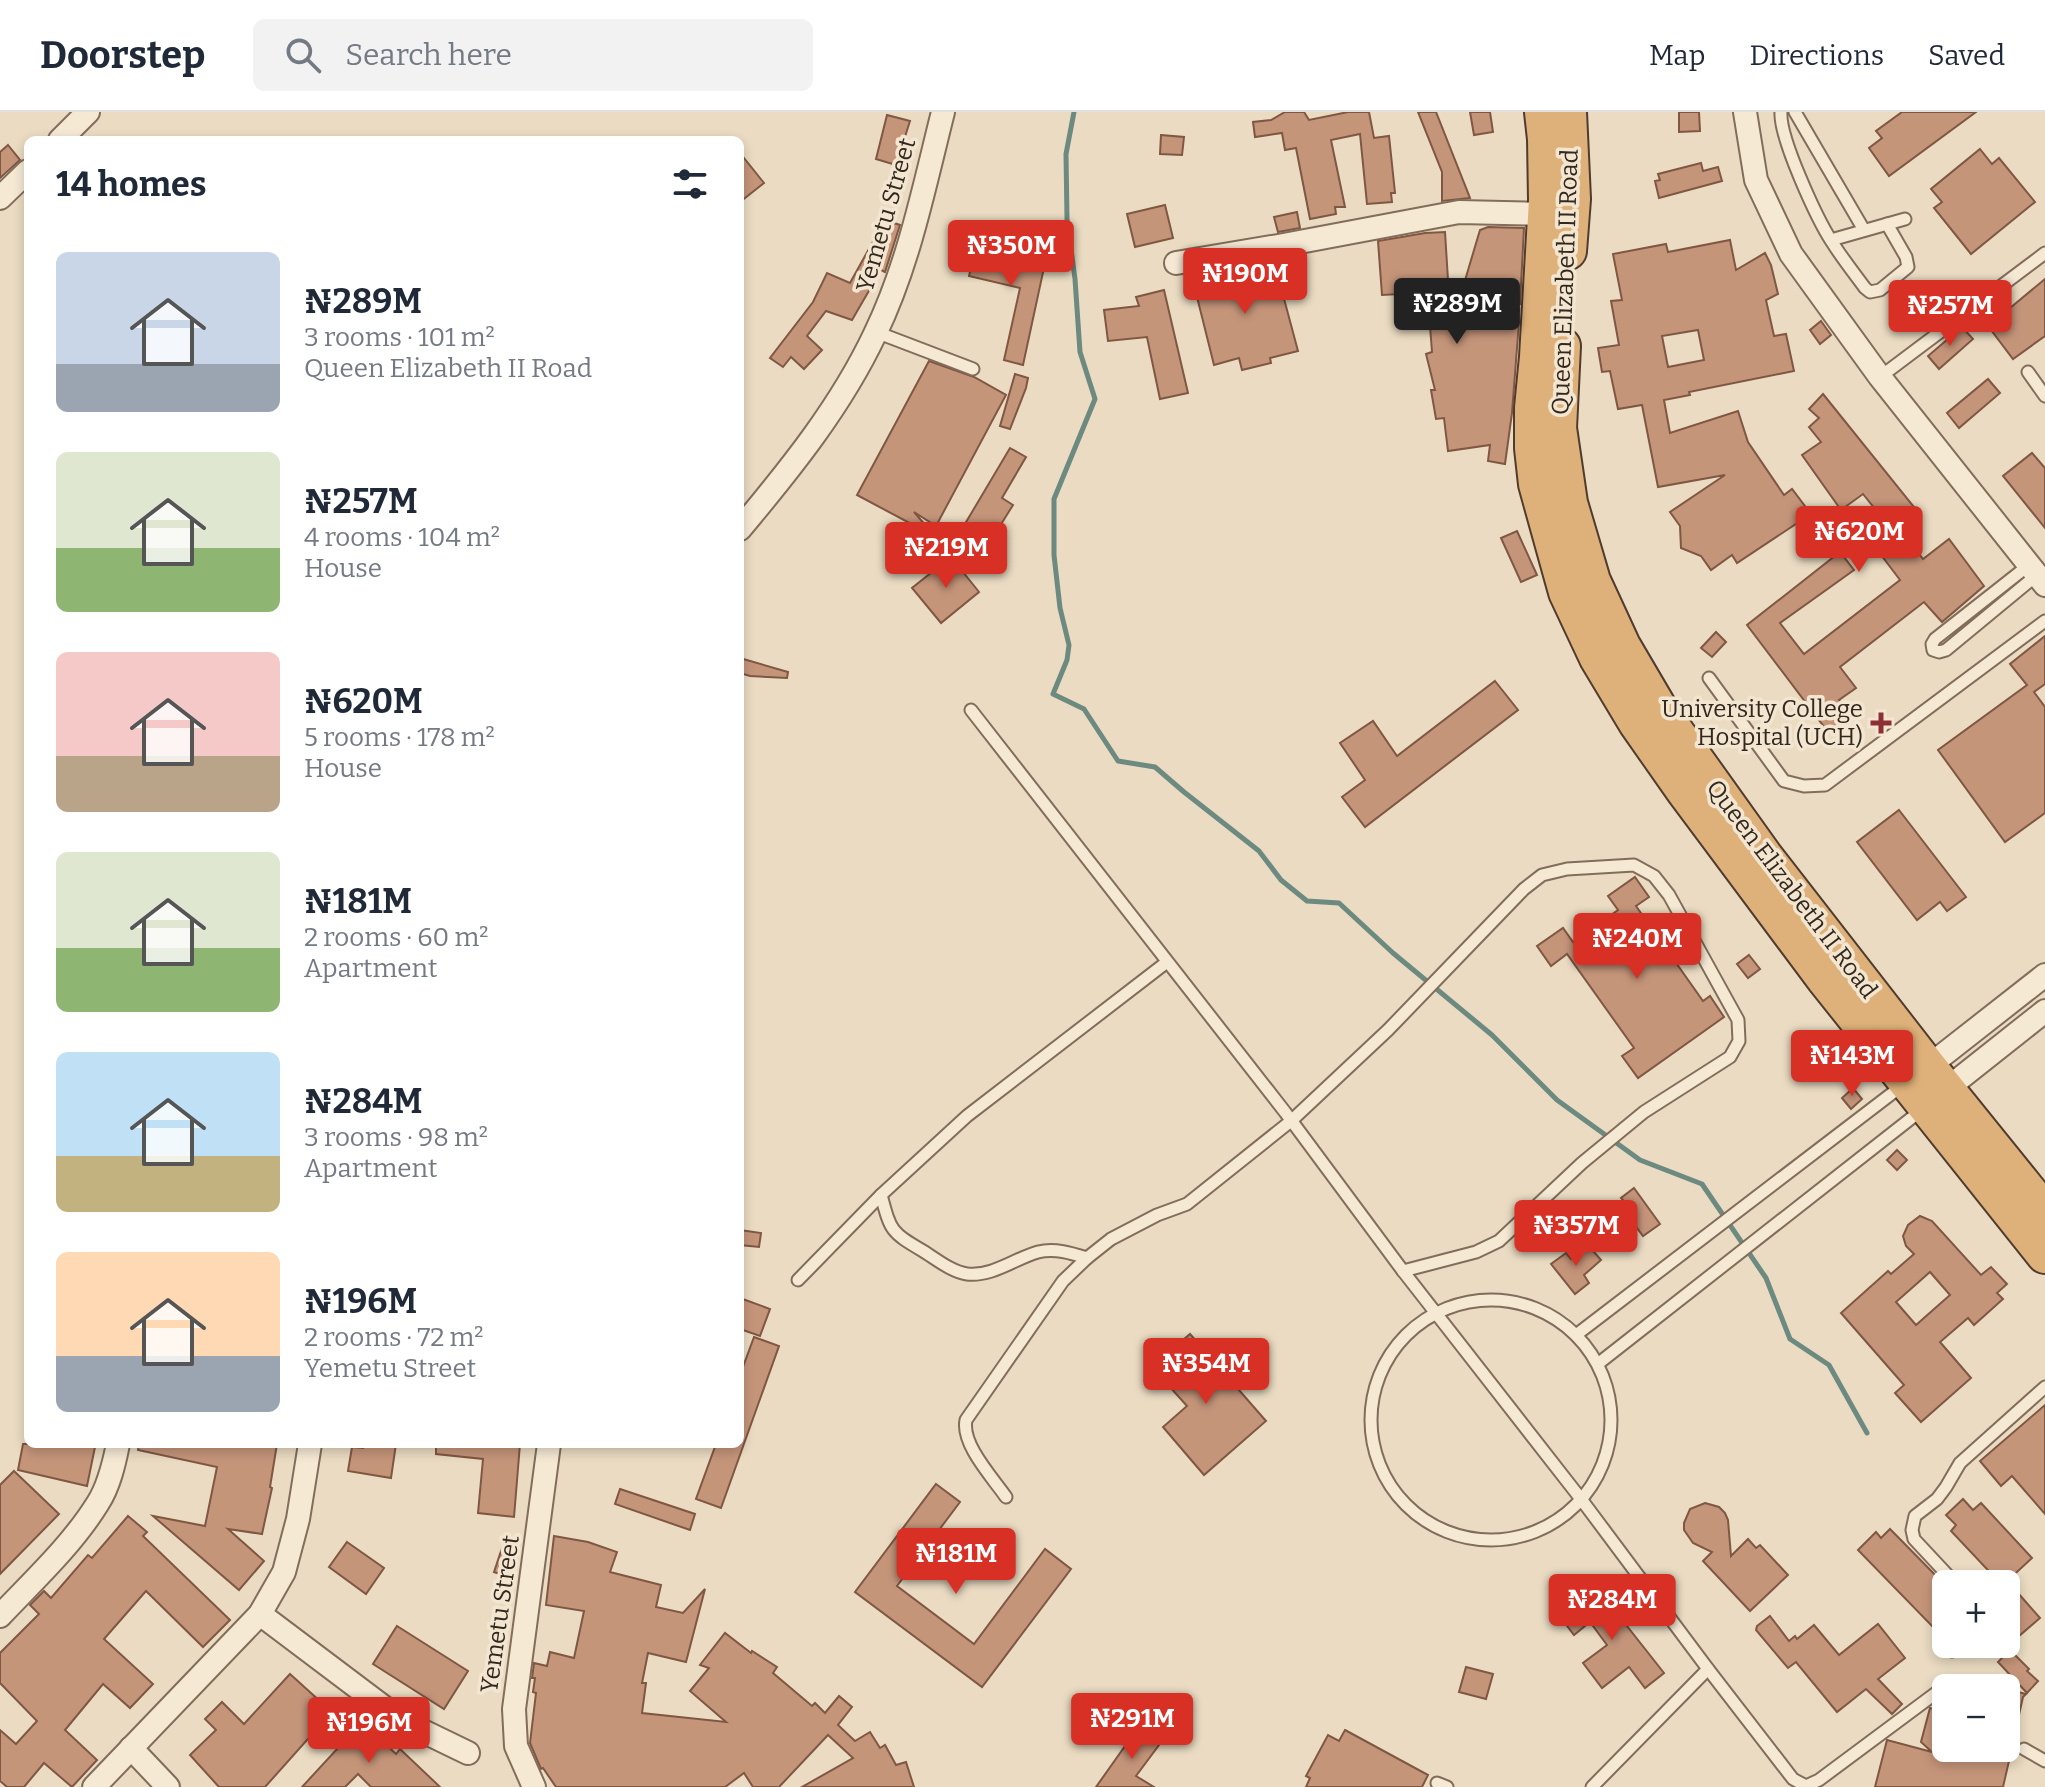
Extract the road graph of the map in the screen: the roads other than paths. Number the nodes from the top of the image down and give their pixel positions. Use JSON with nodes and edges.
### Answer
{"nodes":[{"id":1,"x":88,"y":112,"type":"edge"},
{"id":2,"x":943,"y":112,"type":"edge"},
{"id":3,"x":1543,"y":112,"type":"edge"},
{"id":4,"x":1568,"y":112,"type":"edge"},
{"id":5,"x":1745,"y":112,"type":"edge"},
{"id":6,"x":1781,"y":112,"type":"edge"},
{"id":7,"x":1795,"y":112,"type":"edge"},
{"id":8,"x":64,"y":136,"type":"edge"},
{"id":9,"x":24,"y":175,"type":"edge"},
{"id":10,"x":0,"y":198,"type":"edge"},
{"id":11,"x":1546,"y":214,"type":"junction"},
{"id":12,"x":1905,"y":219,"type":"dead end"},
{"id":13,"x":1887,"y":224,"type":"junction"},
{"id":14,"x":1864,"y":230,"type":"junction"},
{"id":15,"x":1831,"y":240,"type":"junction"},
{"id":16,"x":2045,"y":253,"type":"edge"},
{"id":17,"x":1176,"y":263,"type":"dead end"},
{"id":18,"x":876,"y":332,"type":"junction"},
{"id":19,"x":973,"y":369,"type":"dead end"},
{"id":20,"x":2028,"y":372,"type":"dead end"},
{"id":21,"x":1880,"y":377,"type":"junction"},
{"id":22,"x":2045,"y":396,"type":"edge"},
{"id":23,"x":744,"y":524,"type":"edge"},
{"id":24,"x":2039,"y":573,"type":"edge"},
{"id":25,"x":2045,"y":621,"type":"edge"},
{"id":26,"x":1709,"y":678,"type":"dead end"},
{"id":27,"x":971,"y":710,"type":"dead end"},
{"id":28,"x":1681,"y":763,"type":"junction"},
{"id":29,"x":1167,"y":962,"type":"junction"},
{"id":30,"x":2045,"y":975,"type":"edge"},
{"id":31,"x":2045,"y":1011,"type":"edge"},
{"id":32,"x":1927,"y":1086,"type":"junction"},
{"id":33,"x":1291,"y":1121,"type":"junction"},
{"id":34,"x":881,"y":1195,"type":"junction"},
{"id":35,"x":2045,"y":1212,"type":"edge"},
{"id":36,"x":2045,"y":1255,"type":"edge"},
{"id":37,"x":1087,"y":1258,"type":"junction"},
{"id":38,"x":1403,"y":1271,"type":"junction"},
{"id":39,"x":798,"y":1280,"type":"dead end"},
{"id":40,"x":1437,"y":1314,"type":"junction"},
{"id":41,"x":1576,"y":1335,"type":"junction"},
{"id":42,"x":1599,"y":1363,"type":"junction"},
{"id":43,"x":2045,"y":1387,"type":"edge"},
{"id":44,"x":117,"y":1448,"type":"edge"},
{"id":45,"x":309,"y":1448,"type":"edge"},
{"id":46,"x":548,"y":1448,"type":"edge"},
{"id":47,"x":1006,"y":1497,"type":"dead end"},
{"id":48,"x":1581,"y":1499,"type":"junction"},
{"id":49,"x":1943,"y":1570,"type":"edge"},
{"id":50,"x":260,"y":1614,"type":"junction"},
{"id":51,"x":0,"y":1616,"type":"edge"},
{"id":52,"x":1708,"y":1669,"type":"junction"},
{"id":53,"x":1932,"y":1696,"type":"edge"},
{"id":54,"x":131,"y":1748,"type":"junction"},
{"id":55,"x":2024,"y":1749,"type":"dead end"},
{"id":56,"x":468,"y":1753,"type":"dead end"},
{"id":57,"x":2045,"y":1761,"type":"edge"},
{"id":58,"x":94,"y":1787,"type":"edge"},
{"id":59,"x":168,"y":1787,"type":"edge"},
{"id":60,"x":534,"y":1787,"type":"edge"},
{"id":61,"x":1592,"y":1787,"type":"edge"}],
"edges":[{"from":1,"to":8,"type":"street"},
{"from":2,"to":18,"type":"street","name":"Yemetu Street"},
{"from":3,"to":11,"type":"highway","name":"Queen Elizabeth II Road"},
{"from":4,"to":28,"type":"highway","name":"Queen Elizabeth II Road"},
{"from":5,"to":21,"type":"street"},
{"from":6,"to":15,"type":"lane"},
{"from":7,"to":14,"type":"lane"},
{"from":9,"to":10,"type":"street"},
{"from":11,"to":17,"type":"street"},
{"from":11,"to":28,"type":"highway","name":"Queen Elizabeth II Road"},
{"from":12,"to":13,"type":"lane"},
{"from":13,"to":14,"type":"lane"},
{"from":13,"to":15,"type":"lane"},
{"from":14,"to":15,"type":"lane"},
{"from":16,"to":21,"type":"lane"},
{"from":18,"to":19,"type":"lane"},
{"from":18,"to":23,"type":"street","name":"Yemetu Street"},
{"from":20,"to":22,"type":"lane"},
{"from":21,"to":24,"type":"street"},
{"from":24,"to":24,"type":"lane"},
{"from":25,"to":26,"type":"lane"},
{"from":27,"to":29,"type":"lane"},
{"from":28,"to":32,"type":"highway","name":"Queen Elizabeth II Road"},
{"from":29,"to":33,"type":"lane"},
{"from":29,"to":34,"type":"lane"},
{"from":30,"to":32,"type":"street"},
{"from":31,"to":32,"type":"street"},
{"from":32,"to":35,"type":"highway","name":"Queen Elizabeth II Road"},
{"from":32,"to":36,"type":"highway","name":"Queen Elizabeth II Road"},
{"from":32,"to":41,"type":"lane"},
{"from":32,"to":42,"type":"lane"},
{"from":33,"to":37,"type":"lane"},
{"from":33,"to":38,"type":"lane"},
{"from":33,"to":38,"type":"lane"},
{"from":34,"to":37,"type":"lane"},
{"from":34,"to":39,"type":"lane"},
{"from":37,"to":47,"type":"lane"},
{"from":38,"to":40,"type":"lane"},
{"from":40,"to":41,"type":"lane"},
{"from":40,"to":48,"type":"lane"},
{"from":40,"to":48,"type":"lane"},
{"from":41,"to":42,"type":"lane"},
{"from":42,"to":48,"type":"lane"},
{"from":43,"to":49,"type":"lane"},
{"from":44,"to":51,"type":"street"},
{"from":45,"to":50,"type":"street"},
{"from":46,"to":60,"type":"street","name":"Yemetu Street"},
{"from":48,"to":52,"type":"lane"},
{"from":50,"to":54,"type":"street"},
{"from":50,"to":56,"type":"street"},
{"from":52,"to":53,"type":"lane"},
{"from":52,"to":61,"type":"lane"},
{"from":54,"to":58,"type":"street"},
{"from":54,"to":59,"type":"street"},
{"from":55,"to":57,"type":"lane"}]}
